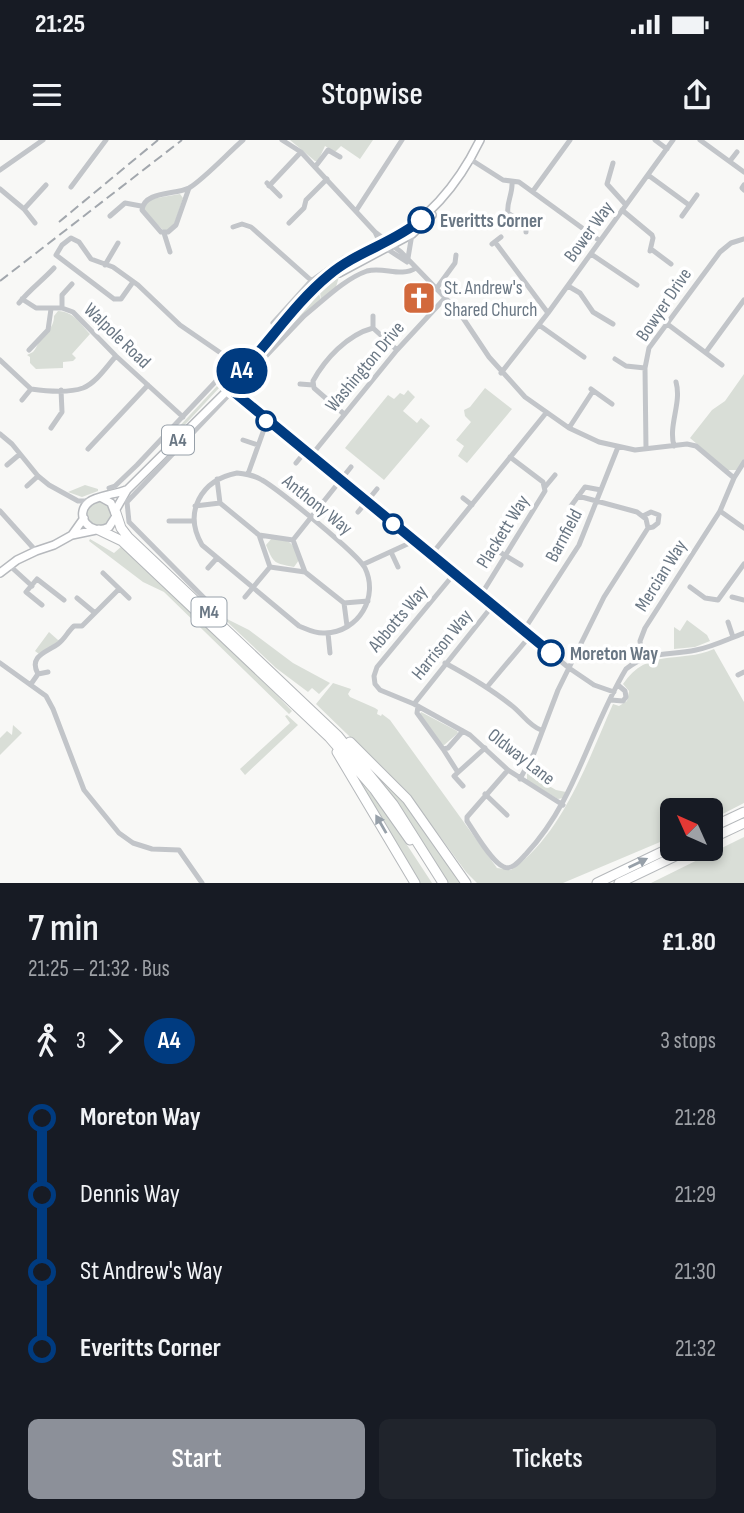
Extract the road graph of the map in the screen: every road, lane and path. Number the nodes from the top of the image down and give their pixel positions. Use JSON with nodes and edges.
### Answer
{"nodes":[{"id":1,"x":43,"y":140,"type":"edge"},
{"id":2,"x":106,"y":140,"type":"edge"},
{"id":3,"x":243,"y":140,"type":"edge"},
{"id":4,"x":282,"y":140,"type":"edge"},
{"id":5,"x":402,"y":140,"type":"edge"},
{"id":6,"x":480,"y":140,"type":"edge"},
{"id":7,"x":570,"y":140,"type":"edge"},
{"id":8,"x":654,"y":140,"type":"edge"},
{"id":9,"x":673,"y":140,"type":"edge"},
{"id":10,"x":700,"y":140,"type":"edge"},
{"id":11,"x":667,"y":149,"type":"junction"},
{"id":12,"x":301,"y":152,"type":"junction"},
{"id":13,"x":737,"y":152,"type":"dead end"},
{"id":14,"x":340,"y":157,"type":"dead end"},
{"id":15,"x":470,"y":159,"type":"junction"},
{"id":16,"x":730,"y":161,"type":"junction"},
{"id":17,"x":613,"y":163,"type":"dead end"},
{"id":18,"x":315,"y":167,"type":"junction"},
{"id":19,"x":1,"y":168,"type":"edge"},
{"id":20,"x":744,"y":172,"type":"edge"},
{"id":21,"x":648,"y":175,"type":"junction"},
{"id":22,"x":327,"y":179,"type":"junction"},
{"id":23,"x":512,"y":183,"type":"junction"},
{"id":24,"x":46,"y":185,"type":"dead end"},
{"id":25,"x":71,"y":187,"type":"dead end"},
{"id":26,"x":189,"y":188,"type":"junction"},
{"id":27,"x":0,"y":190,"type":"edge"},
{"id":28,"x":533,"y":191,"type":"junction"},
{"id":29,"x":697,"y":195,"type":"dead end"},
{"id":30,"x":280,"y":197,"type":"dead end"},
{"id":31,"x":439,"y":203,"type":"junction"},
{"id":32,"x":689,"y":205,"type":"junction"},
{"id":33,"x":141,"y":206,"type":"junction"},
{"id":34,"x":624,"y":207,"type":"junction"},
{"id":35,"x":24,"y":209,"type":"junction"},
{"id":36,"x":356,"y":211,"type":"junction"},
{"id":37,"x":110,"y":216,"type":"dead end"},
{"id":38,"x":682,"y":216,"type":"dead end"},
{"id":39,"x":35,"y":223,"type":"dead end"},
{"id":40,"x":289,"y":223,"type":"dead end"},
{"id":41,"x":233,"y":227,"type":"dead end"},
{"id":42,"x":526,"y":232,"type":"dead end"},
{"id":43,"x":164,"y":233,"type":"junction"},
{"id":44,"x":412,"y":234,"type":"junction"},
{"id":45,"x":501,"y":237,"type":"dead end"},
{"id":46,"x":744,"y":239,"type":"edge"},
{"id":47,"x":600,"y":241,"type":"junction"},
{"id":48,"x":118,"y":243,"type":"dead end"},
{"id":49,"x":388,"y":245,"type":"junction"},
{"id":50,"x":170,"y":252,"type":"dead end"},
{"id":51,"x":591,"y":254,"type":"junction"},
{"id":52,"x":456,"y":256,"type":"dead end"},
{"id":53,"x":408,"y":259,"type":"junction"},
{"id":54,"x":671,"y":264,"type":"dead end"},
{"id":55,"x":105,"y":265,"type":"junction"},
{"id":56,"x":414,"y":267,"type":"junction"},
{"id":57,"x":54,"y":268,"type":"dead end"},
{"id":58,"x":133,"y":282,"type":"junction"},
{"id":59,"x":72,"y":284,"type":"dead end"},
{"id":60,"x":316,"y":284,"type":"junction"},
{"id":61,"x":637,"y":285,"type":"dead end"},
{"id":62,"x":568,"y":286,"type":"junction"},
{"id":63,"x":436,"y":289,"type":"junction"},
{"id":64,"x":445,"y":298,"type":"junction"},
{"id":65,"x":744,"y":300,"type":"edge"},
{"id":66,"x":62,"y":308,"type":"junction"},
{"id":67,"x":51,"y":309,"type":"junction"},
{"id":68,"x":548,"y":313,"type":"junction"},
{"id":69,"x":373,"y":316,"type":"dead end"},
{"id":70,"x":666,"y":323,"type":"junction"},
{"id":71,"x":613,"y":324,"type":"dead end"},
{"id":72,"x":538,"y":325,"type":"junction"},
{"id":73,"x":373,"y":328,"type":"junction"},
{"id":74,"x":32,"y":349,"type":"dead end"},
{"id":75,"x":397,"y":350,"type":"junction"},
{"id":76,"x":706,"y":352,"type":"junction"},
{"id":77,"x":116,"y":356,"type":"junction"},
{"id":78,"x":584,"y":357,"type":"dead end"},
{"id":79,"x":615,"y":359,"type":"dead end"},
{"id":80,"x":0,"y":360,"type":"edge"},
{"id":81,"x":722,"y":365,"type":"dead end"},
{"id":82,"x":645,"y":368,"type":"junction"},
{"id":83,"x":243,"y":370,"type":"junction"},
{"id":84,"x":501,"y":373,"type":"junction"},
{"id":85,"x":676,"y":382,"type":"dead end"},
{"id":86,"x":300,"y":384,"type":"dead end"},
{"id":87,"x":148,"y":385,"type":"junction"},
{"id":88,"x":313,"y":385,"type":"junction"},
{"id":89,"x":31,"y":389,"type":"junction"},
{"id":90,"x":61,"y":390,"type":"junction"},
{"id":91,"x":232,"y":390,"type":"junction"},
{"id":92,"x":22,"y":400,"type":"dead end"},
{"id":93,"x":612,"y":404,"type":"dead end"},
{"id":94,"x":546,"y":413,"type":"junction"},
{"id":95,"x":344,"y":414,"type":"junction"},
{"id":96,"x":183,"y":417,"type":"junction"},
{"id":97,"x":267,"y":421,"type":"junction"},
{"id":98,"x":569,"y":428,"type":"junction"},
{"id":99,"x":49,"y":429,"type":"dead end"},
{"id":100,"x":0,"y":434,"type":"edge"},
{"id":101,"x":243,"y":440,"type":"dead end"},
{"id":102,"x":258,"y":445,"type":"junction"},
{"id":103,"x":674,"y":446,"type":"junction"},
{"id":104,"x":618,"y":447,"type":"junction"},
{"id":105,"x":88,"y":449,"type":"dead end"},
{"id":106,"x":646,"y":449,"type":"junction"},
{"id":107,"x":20,"y":454,"type":"junction"},
{"id":108,"x":308,"y":455,"type":"junction"},
{"id":109,"x":510,"y":457,"type":"junction"},
{"id":110,"x":744,"y":462,"type":"edge"},
{"id":111,"x":296,"y":463,"type":"dead end"},
{"id":112,"x":7,"y":465,"type":"dead end"},
{"id":113,"x":351,"y":467,"type":"dead end"},
{"id":114,"x":248,"y":474,"type":"junction"},
{"id":115,"x":555,"y":475,"type":"dead end"},
{"id":116,"x":38,"y":476,"type":"junction"},
{"id":117,"x":217,"y":478,"type":"junction"},
{"id":118,"x":734,"y":478,"type":"junction"},
{"id":119,"x":340,"y":481,"type":"junction"},
{"id":120,"x":27,"y":486,"type":"dead end"},
{"id":121,"x":137,"y":486,"type":"junction"},
{"id":122,"x":545,"y":486,"type":"junction"},
{"id":123,"x":109,"y":488,"type":"dead end"},
{"id":124,"x":377,"y":489,"type":"dead end"},
{"id":125,"x":127,"y":490,"type":"junction"},
{"id":126,"x":601,"y":490,"type":"junction"},
{"id":127,"x":578,"y":496,"type":"junction"},
{"id":128,"x":102,"y":498,"type":"junction"},
{"id":129,"x":463,"y":498,"type":"dead end"},
{"id":130,"x":73,"y":499,"type":"junction"},
{"id":131,"x":90,"y":501,"type":"junction"},
{"id":132,"x":367,"y":502,"type":"junction"},
{"id":133,"x":220,"y":503,"type":"junction"},
{"id":134,"x":597,"y":503,"type":"junction"},
{"id":135,"x":472,"y":505,"type":"junction"},
{"id":136,"x":195,"y":506,"type":"junction"},
{"id":137,"x":571,"y":506,"type":"dead end"},
{"id":138,"x":0,"y":511,"type":"edge"},
{"id":139,"x":720,"y":511,"type":"junction"},
{"id":140,"x":115,"y":512,"type":"junction"},
{"id":141,"x":358,"y":512,"type":"dead end"},
{"id":142,"x":643,"y":516,"type":"junction"},
{"id":143,"x":83,"y":517,"type":"junction"},
{"id":144,"x":310,"y":519,"type":"junction"},
{"id":145,"x":169,"y":521,"type":"dead end"},
{"id":146,"x":194,"y":521,"type":"junction"},
{"id":147,"x":648,"y":528,"type":"junction"},
{"id":148,"x":744,"y":528,"type":"edge"},
{"id":149,"x":98,"y":530,"type":"junction"},
{"id":150,"x":72,"y":535,"type":"junction"},
{"id":151,"x":259,"y":535,"type":"junction"},
{"id":152,"x":293,"y":540,"type":"junction"},
{"id":153,"x":414,"y":541,"type":"junction"},
{"id":154,"x":493,"y":548,"type":"dead end"},
{"id":155,"x":36,"y":551,"type":"junction"},
{"id":156,"x":391,"y":552,"type":"junction"},
{"id":157,"x":431,"y":555,"type":"junction"},
{"id":158,"x":505,"y":555,"type":"junction"},
{"id":159,"x":217,"y":558,"type":"junction"},
{"id":160,"x":744,"y":564,"type":"edge"},
{"id":161,"x":9,"y":565,"type":"junction"},
{"id":162,"x":363,"y":565,"type":"junction"},
{"id":163,"x":521,"y":565,"type":"dead end"},
{"id":164,"x":270,"y":566,"type":"junction"},
{"id":165,"x":398,"y":567,"type":"dead end"},
{"id":166,"x":208,"y":568,"type":"dead end"},
{"id":167,"x":305,"y":572,"type":"junction"},
{"id":168,"x":0,"y":573,"type":"edge"},
{"id":169,"x":103,"y":573,"type":"dead end"},
{"id":170,"x":454,"y":574,"type":"junction"},
{"id":171,"x":32,"y":586,"type":"junction"},
{"id":172,"x":253,"y":588,"type":"junction"},
{"id":173,"x":119,"y":589,"type":"junction"},
{"id":174,"x":692,"y":590,"type":"dead end"},
{"id":175,"x":481,"y":595,"type":"junction"},
{"id":176,"x":245,"y":597,"type":"dead end"},
{"id":177,"x":732,"y":597,"type":"dead end"},
{"id":178,"x":77,"y":598,"type":"dead end"},
{"id":179,"x":129,"y":598,"type":"dead end"},
{"id":180,"x":744,"y":599,"type":"edge"},
{"id":181,"x":64,"y":600,"type":"dead end"},
{"id":182,"x":368,"y":601,"type":"junction"},
{"id":183,"x":344,"y":603,"type":"junction"},
{"id":184,"x":42,"y":605,"type":"dead end"},
{"id":185,"x":493,"y":605,"type":"junction"},
{"id":186,"x":216,"y":610,"type":"dead end"},
{"id":187,"x":95,"y":613,"type":"junction"},
{"id":188,"x":729,"y":622,"type":"dead end"},
{"id":189,"x":347,"y":626,"type":"junction"},
{"id":190,"x":523,"y":630,"type":"junction"},
{"id":191,"x":328,"y":633,"type":"junction"},
{"id":192,"x":530,"y":636,"type":"junction"},
{"id":193,"x":743,"y":636,"type":"edge"},
{"id":194,"x":733,"y":637,"type":"junction"},
{"id":195,"x":330,"y":653,"type":"dead end"},
{"id":196,"x":642,"y":659,"type":"junction"},
{"id":197,"x":0,"y":663,"type":"edge"},
{"id":198,"x":445,"y":663,"type":"junction"},
{"id":199,"x":569,"y":668,"type":"junction"},
{"id":200,"x":48,"y":672,"type":"dead end"},
{"id":201,"x":38,"y":674,"type":"junction"},
{"id":202,"x":31,"y":684,"type":"junction"},
{"id":203,"x":618,"y":685,"type":"junction"},
{"id":204,"x":487,"y":687,"type":"junction"},
{"id":205,"x":614,"y":692,"type":"junction"},
{"id":206,"x":611,"y":700,"type":"junction"},
{"id":207,"x":416,"y":705,"type":"junction"},
{"id":208,"x":322,"y":724,"type":"junction"},
{"id":209,"x":541,"y":730,"type":"junction"},
{"id":210,"x":463,"y":731,"type":"junction"},
{"id":211,"x":485,"y":748,"type":"junction"},
{"id":212,"x":443,"y":750,"type":"junction"},
{"id":213,"x":508,"y":770,"type":"junction"},
{"id":214,"x":457,"y":771,"type":"dead end"},
{"id":215,"x":520,"y":779,"type":"junction"},
{"id":216,"x":463,"y":786,"type":"dead end"},
{"id":217,"x":485,"y":794,"type":"junction"},
{"id":218,"x":563,"y":805,"type":"junction"},
{"id":219,"x":744,"y":812,"type":"edge"},
{"id":220,"x":507,"y":815,"type":"dead end"},
{"id":221,"x":723,"y":822,"type":"edge"},
{"id":222,"x":744,"y":823,"type":"edge"},
{"id":223,"x":723,"y":833,"type":"edge"},
{"id":224,"x":660,"y":853,"type":"edge"},
{"id":225,"x":665,"y":861,"type":"edge"},
{"id":226,"x":598,"y":882,"type":"edge"},
{"id":227,"x":202,"y":883,"type":"edge"},
{"id":228,"x":415,"y":883,"type":"edge"},
{"id":229,"x":437,"y":883,"type":"edge"},
{"id":230,"x":443,"y":883,"type":"edge"},
{"id":231,"x":466,"y":883,"type":"edge"},
{"id":232,"x":619,"y":883,"type":"edge"}],
"edges":[{"from":1,"to":19,"type":"street"},
{"from":2,"to":25,"type":"street"},
{"from":3,"to":26,"type":"street"},
{"from":4,"to":12,"type":"street"},
{"from":5,"to":36,"type":"street"},
{"from":6,"to":15,"type":"main road","number":"A4"},
{"from":7,"to":28,"type":"street"},
{"from":8,"to":11,"type":"street"},
{"from":9,"to":11,"type":"street","name":"Bower Way"},
{"from":10,"to":16,"type":"street"},
{"from":11,"to":21,"type":"street","name":"Bower Way"},
{"from":12,"to":18,"type":"street"},
{"from":12,"to":30,"type":"street"},
{"from":13,"to":16,"type":"street"},
{"from":14,"to":18,"type":"street"},
{"from":15,"to":23,"type":"street"},
{"from":15,"to":31,"type":"main road","number":"A4"},
{"from":16,"to":20,"type":"street"},
{"from":17,"to":34,"type":"street"},
{"from":18,"to":22,"type":"street"},
{"from":21,"to":32,"type":"street"},
{"from":21,"to":34,"type":"street","name":"Bower Way"},
{"from":22,"to":36,"type":"street"},
{"from":22,"to":40,"type":"street"},
{"from":23,"to":28,"type":"street"},
{"from":23,"to":42,"type":"street"},
{"from":24,"to":35,"type":"street"},
{"from":26,"to":33,"type":"street"},
{"from":26,"to":43,"type":"street"},
{"from":27,"to":35,"type":"street"},
{"from":28,"to":47,"type":"street"},
{"from":29,"to":32,"type":"street"},
{"from":31,"to":44,"type":"main road","number":"A4"},
{"from":31,"to":49,"type":"main road","number":"A4"},
{"from":32,"to":38,"type":"street"},
{"from":33,"to":37,"type":"street"},
{"from":33,"to":43,"type":"street"},
{"from":34,"to":47,"type":"street","name":"Bower Way"},
{"from":34,"to":54,"type":"street"},
{"from":35,"to":39,"type":"street"},
{"from":36,"to":49,"type":"street"},
{"from":41,"to":60,"type":"street"},
{"from":43,"to":50,"type":"street"},
{"from":44,"to":49,"type":"main road","number":"A4"},
{"from":44,"to":53,"type":"street"},
{"from":45,"to":68,"type":"street"},
{"from":46,"to":70,"type":"street","name":"Bowyer Drive"},
{"from":47,"to":51,"type":"street","name":"Bower Way"},
{"from":48,"to":55,"type":"street"},
{"from":49,"to":53,"type":"street"},
{"from":49,"to":56,"type":"street"},
{"from":49,"to":60,"type":"main road","number":"A4"},
{"from":49,"to":60,"type":"main road","number":"A4"},
{"from":51,"to":61,"type":"street"},
{"from":51,"to":62,"type":"street","name":"Bower Way"},
{"from":52,"to":63,"type":"street"},
{"from":53,"to":56,"type":"street"},
{"from":55,"to":58,"type":"street"},
{"from":55,"to":58,"type":"street"},
{"from":56,"to":63,"type":"street"},
{"from":56,"to":91,"type":"street"},
{"from":57,"to":67,"type":"street","name":"Walpole Road"},
{"from":58,"to":83,"type":"street"},
{"from":59,"to":66,"type":"street"},
{"from":60,"to":83,"type":"main road","number":"A4"},
{"from":62,"to":68,"type":"street","name":"Bower Way"},
{"from":62,"to":71,"type":"street"},
{"from":63,"to":64,"type":"street"},
{"from":64,"to":75,"type":"street","name":"Washington Drive"},
{"from":64,"to":84,"type":"street"},
{"from":65,"to":76,"type":"street"},
{"from":66,"to":67,"type":"street","name":"Walpole Road"},
{"from":66,"to":77,"type":"street","name":"Walpole Road"},
{"from":67,"to":74,"type":"street"},
{"from":68,"to":72,"type":"street","name":"Bower Way"},
{"from":69,"to":73,"type":"street"},
{"from":70,"to":76,"type":"street"},
{"from":70,"to":82,"type":"street","name":"Bowyer Drive"},
{"from":72,"to":78,"type":"street"},
{"from":72,"to":84,"type":"street","name":"Bower Way"},
{"from":73,"to":75,"type":"street"},
{"from":73,"to":88,"type":"street"},
{"from":75,"to":95,"type":"street","name":"Washington Drive"},
{"from":76,"to":81,"type":"street"},
{"from":77,"to":87,"type":"street","name":"Walpole Road"},
{"from":77,"to":90,"type":"street"},
{"from":79,"to":82,"type":"street"},
{"from":80,"to":89,"type":"street"},
{"from":82,"to":106,"type":"street","name":"Bowyer Drive"},
{"from":83,"to":91,"type":"main road","number":"A4"},
{"from":84,"to":94,"type":"street"},
{"from":85,"to":103,"type":"street"},
{"from":86,"to":88,"type":"street"},
{"from":87,"to":96,"type":"street","name":"Walpole Road"},
{"from":87,"to":105,"type":"street"},
{"from":88,"to":95,"type":"street"},
{"from":89,"to":90,"type":"street"},
{"from":89,"to":92,"type":"street"},
{"from":90,"to":99,"type":"street"},
{"from":91,"to":96,"type":"street"},
{"from":91,"to":97,"type":"street"},
{"from":91,"to":121,"type":"main road","number":"A4"},
{"from":93,"to":98,"type":"street"},
{"from":94,"to":98,"type":"street"},
{"from":94,"to":109,"type":"street"},
{"from":95,"to":108,"type":"street","name":"Washington Drive"},
{"from":96,"to":123,"type":"street"},
{"from":97,"to":102,"type":"street"},
{"from":97,"to":108,"type":"street"},
{"from":98,"to":104,"type":"street"},
{"from":100,"to":107,"type":"street"},
{"from":101,"to":102,"type":"street"},
{"from":102,"to":114,"type":"street"},
{"from":103,"to":106,"type":"street"},
{"from":103,"to":118,"type":"street"},
{"from":104,"to":106,"type":"street"},
{"from":104,"to":126,"type":"street","name":"Barnfield"},
{"from":107,"to":112,"type":"street"},
{"from":107,"to":116,"type":"street"},
{"from":108,"to":111,"type":"street","name":"Washington Drive"},
{"from":108,"to":119,"type":"street"},
{"from":109,"to":122,"type":"street","name":"Plackett Way"},
{"from":109,"to":135,"type":"street"},
{"from":110,"to":118,"type":"street","name":"Mercian Way"},
{"from":113,"to":119,"type":"street"},
{"from":114,"to":117,"type":"street"},
{"from":114,"to":144,"type":"street","name":"Anthony Way"},
{"from":115,"to":122,"type":"street"},
{"from":116,"to":120,"type":"street"},
{"from":116,"to":130,"type":"street"},
{"from":117,"to":133,"type":"street"},
{"from":117,"to":136,"type":"street"},
{"from":118,"to":139,"type":"street","name":"Mercian Way"},
{"from":119,"to":132,"type":"street"},
{"from":119,"to":144,"type":"street"},
{"from":121,"to":125,"type":"main road","number":"A4"},
{"from":121,"to":186,"type":"street"},
{"from":122,"to":158,"type":"street","name":"Plackett Way"},
{"from":124,"to":132,"type":"street"},
{"from":125,"to":128,"type":"main road","number":"A4"},
{"from":125,"to":140,"type":"main road","number":"A4"},
{"from":126,"to":127,"type":"street"},
{"from":126,"to":134,"type":"street","name":"Barnfield"},
{"from":127,"to":134,"type":"street"},
{"from":127,"to":137,"type":"street"},
{"from":128,"to":131,"type":"main road"},
{"from":128,"to":140,"type":"main road"},
{"from":129,"to":135,"type":"street"},
{"from":130,"to":131,"type":"street"},
{"from":130,"to":143,"type":"street"},
{"from":131,"to":143,"type":"main road"},
{"from":132,"to":141,"type":"street"},
{"from":132,"to":153,"type":"street"},
{"from":133,"to":136,"type":"street"},
{"from":133,"to":151,"type":"street"},
{"from":134,"to":142,"type":"street"},
{"from":134,"to":190,"type":"street","name":"Barnfield"},
{"from":135,"to":157,"type":"street"},
{"from":136,"to":146,"type":"street"},
{"from":138,"to":155,"type":"street"},
{"from":139,"to":148,"type":"street"},
{"from":139,"to":196,"type":"street","name":"Mercian Way"},
{"from":140,"to":149,"type":"main road"},
{"from":140,"to":208,"type":"highway","number":"M4"},
{"from":142,"to":147,"type":"street"},
{"from":142,"to":147,"type":"street"},
{"from":143,"to":149,"type":"main road"},
{"from":143,"to":150,"type":"main road"},
{"from":144,"to":152,"type":"street"},
{"from":144,"to":162,"type":"street","name":"Anthony Way"},
{"from":145,"to":146,"type":"street"},
{"from":146,"to":159,"type":"street"},
{"from":147,"to":199,"type":"street"},
{"from":149,"to":150,"type":"main road"},
{"from":149,"to":208,"type":"highway","number":"M4"},
{"from":150,"to":155,"type":"main road"},
{"from":151,"to":152,"type":"street"},
{"from":151,"to":164,"type":"street"},
{"from":152,"to":167,"type":"street"},
{"from":153,"to":156,"type":"street"},
{"from":153,"to":157,"type":"street"},
{"from":154,"to":158,"type":"street"},
{"from":155,"to":161,"type":"main road"},
{"from":156,"to":162,"type":"street"},
{"from":156,"to":165,"type":"street"},
{"from":157,"to":170,"type":"street"},
{"from":158,"to":163,"type":"street"},
{"from":158,"to":175,"type":"street","name":"Plackett Way"},
{"from":159,"to":166,"type":"street"},
{"from":159,"to":172,"type":"street"},
{"from":160,"to":174,"type":"street"},
{"from":161,"to":168,"type":"main road"},
{"from":161,"to":171,"type":"street"},
{"from":162,"to":182,"type":"street"},
{"from":164,"to":167,"type":"street"},
{"from":164,"to":172,"type":"street"},
{"from":167,"to":183,"type":"street"},
{"from":169,"to":173,"type":"street"},
{"from":170,"to":175,"type":"street"},
{"from":170,"to":207,"type":"street","name":"Abbotts Way"},
{"from":171,"to":181,"type":"street"},
{"from":171,"to":184,"type":"street"},
{"from":172,"to":176,"type":"street"},
{"from":172,"to":191,"type":"street"},
{"from":173,"to":179,"type":"street"},
{"from":173,"to":187,"type":"street"},
{"from":175,"to":185,"type":"street"},
{"from":177,"to":180,"type":"street"},
{"from":178,"to":187,"type":"street"},
{"from":182,"to":183,"type":"street"},
{"from":182,"to":189,"type":"street"},
{"from":183,"to":189,"type":"street"},
{"from":185,"to":190,"type":"street"},
{"from":185,"to":198,"type":"street","name":"Harrison Way"},
{"from":187,"to":201,"type":"street"},
{"from":188,"to":194,"type":"street"},
{"from":189,"to":191,"type":"street"},
{"from":190,"to":192,"type":"street"},
{"from":191,"to":195,"type":"street"},
{"from":192,"to":199,"type":"street"},
{"from":192,"to":204,"type":"street"},
{"from":193,"to":194,"type":"street"},
{"from":194,"to":196,"type":"street"},
{"from":196,"to":203,"type":"street"},
{"from":197,"to":202,"type":"street"},
{"from":198,"to":204,"type":"street"},
{"from":198,"to":207,"type":"street","name":"Harrison Way"},
{"from":199,"to":205,"type":"street"},
{"from":199,"to":209,"type":"street"},
{"from":200,"to":201,"type":"street"},
{"from":201,"to":202,"type":"street"},
{"from":202,"to":227,"type":"street"},
{"from":203,"to":205,"type":"street"},
{"from":203,"to":206,"type":"street"},
{"from":204,"to":209,"type":"street"},
{"from":205,"to":206,"type":"street"},
{"from":206,"to":218,"type":"street"},
{"from":207,"to":210,"type":"street","name":"Oldway Lane"},
{"from":207,"to":212,"type":"street"},
{"from":228,"to":208,"type":"highway","number":"M4","one_way":true},
{"from":208,"to":229,"type":"highway","number":"M4"},
{"from":208,"to":230,"type":"highway","number":"M4"},
{"from":208,"to":231,"type":"highway","number":"M4"},
{"from":209,"to":215,"type":"street"},
{"from":210,"to":211,"type":"street","name":"Oldway Lane"},
{"from":210,"to":212,"type":"street","name":"Oldway Lane"},
{"from":211,"to":213,"type":"street","name":"Oldway Lane"},
{"from":211,"to":216,"type":"street"},
{"from":212,"to":214,"type":"street"},
{"from":213,"to":215,"type":"street","name":"Oldway Lane"},
{"from":213,"to":217,"type":"street"},
{"from":215,"to":218,"type":"street","name":"Oldway Lane"},
{"from":217,"to":218,"type":"street"},
{"from":217,"to":220,"type":"street"},
{"from":219,"to":221,"type":"highway"},
{"from":222,"to":223,"type":"highway"},
{"from":226,"to":224,"type":"highway","one_way":true},
{"from":225,"to":232,"type":"highway"}]}
